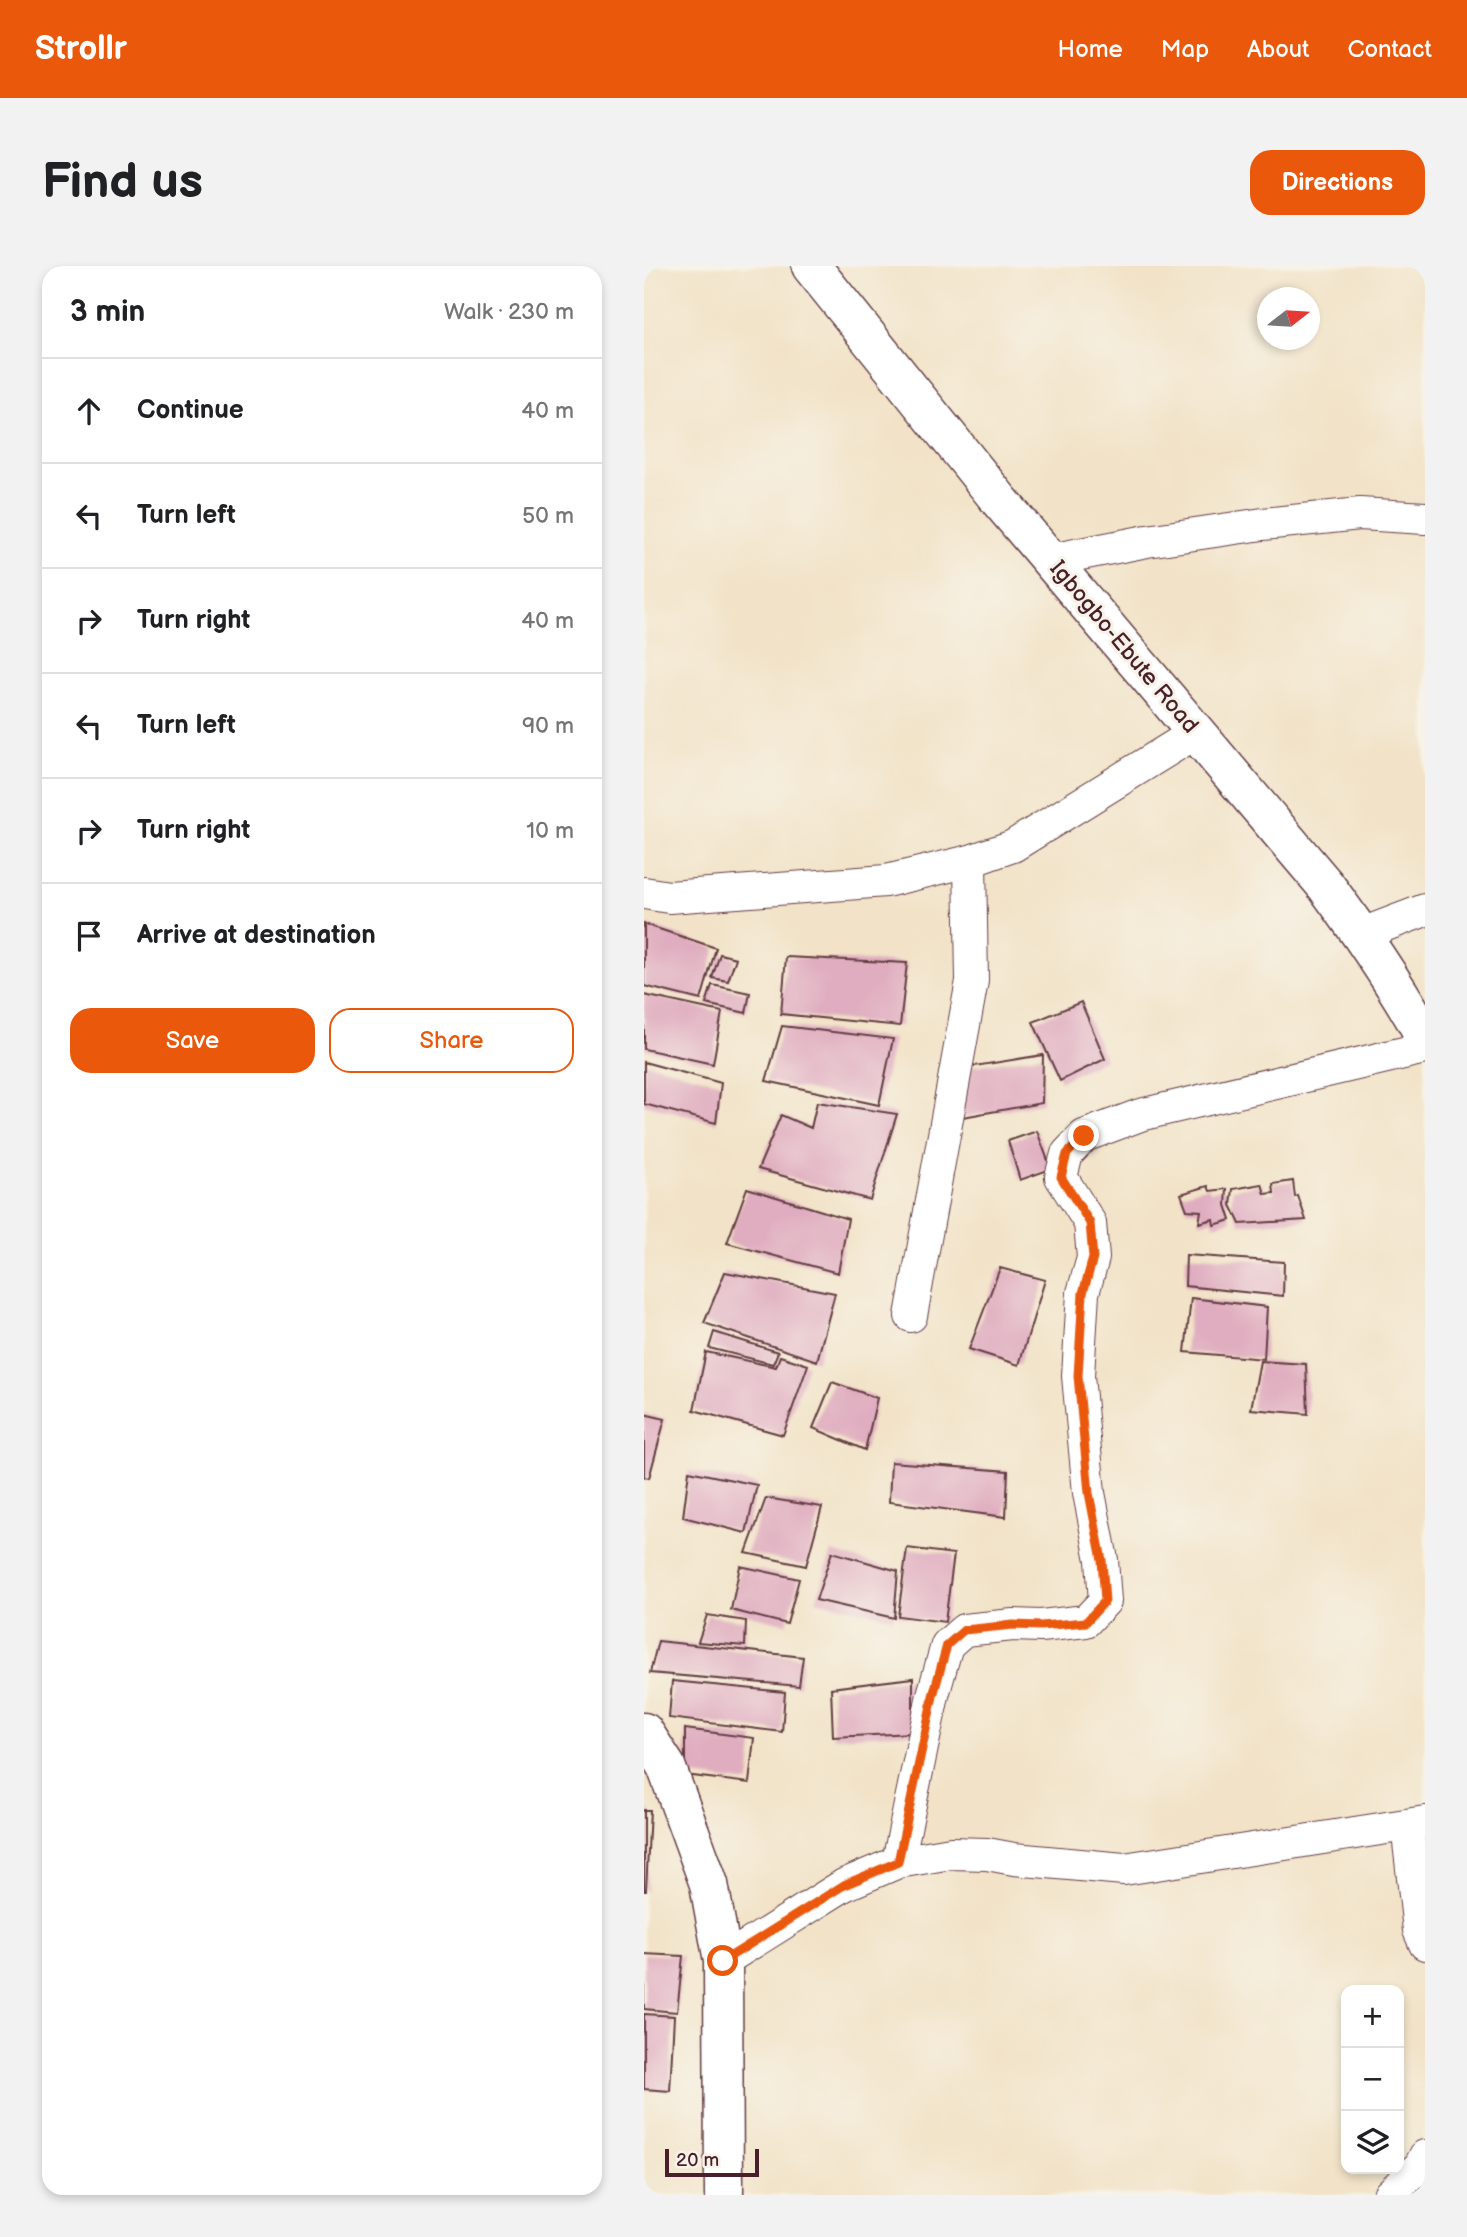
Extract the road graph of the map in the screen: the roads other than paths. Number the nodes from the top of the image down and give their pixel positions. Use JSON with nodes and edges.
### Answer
{"nodes":[{"id":1,"x":811,"y":266,"type":"edge"},
{"id":2,"x":1425,"y":518,"type":"edge"},
{"id":3,"x":1050,"y":560,"type":"junction"},
{"id":4,"x":1197,"y":732,"type":"junction"},
{"id":5,"x":970,"y":861,"type":"junction"},
{"id":6,"x":644,"y":893,"type":"edge"},
{"id":7,"x":1425,"y":910,"type":"edge"},
{"id":8,"x":1362,"y":934,"type":"junction"},
{"id":9,"x":1425,"y":1037,"type":"edge"},
{"id":10,"x":1425,"y":1048,"type":"edge"},
{"id":11,"x":911,"y":1317,"type":"dead end"},
{"id":12,"x":644,"y":1732,"type":"edge"},
{"id":13,"x":1416,"y":1824,"type":"edge"},
{"id":14,"x":898,"y":1862,"type":"junction"},
{"id":15,"x":1425,"y":1944,"type":"edge"},
{"id":16,"x":723,"y":1961,"type":"junction"},
{"id":17,"x":1425,"y":2156,"type":"edge"},
{"id":18,"x":724,"y":2195,"type":"edge"},
{"id":19,"x":1389,"y":2195,"type":"edge"}],
"edges":[{"from":1,"to":3,"type":"main road","name":"Igbogbo-Ebute Road"},
{"from":2,"to":3,"type":"street"},
{"from":3,"to":4,"type":"main road","name":"Igbogbo-Ebute Road"},
{"from":4,"to":5,"type":"street"},
{"from":4,"to":8,"type":"main road","name":"Igbogbo-Ebute Road"},
{"from":5,"to":6,"type":"street"},
{"from":5,"to":11,"type":"street"},
{"from":7,"to":8,"type":"street"},
{"from":8,"to":9,"type":"main road","name":"Igbogbo-Ebute Road"},
{"from":10,"to":14,"type":"street"},
{"from":12,"to":16,"type":"main road"},
{"from":13,"to":14,"type":"street"},
{"from":13,"to":15,"type":"street"},
{"from":14,"to":16,"type":"street"},
{"from":16,"to":18,"type":"main road"},
{"from":17,"to":19,"type":"street"}]}
